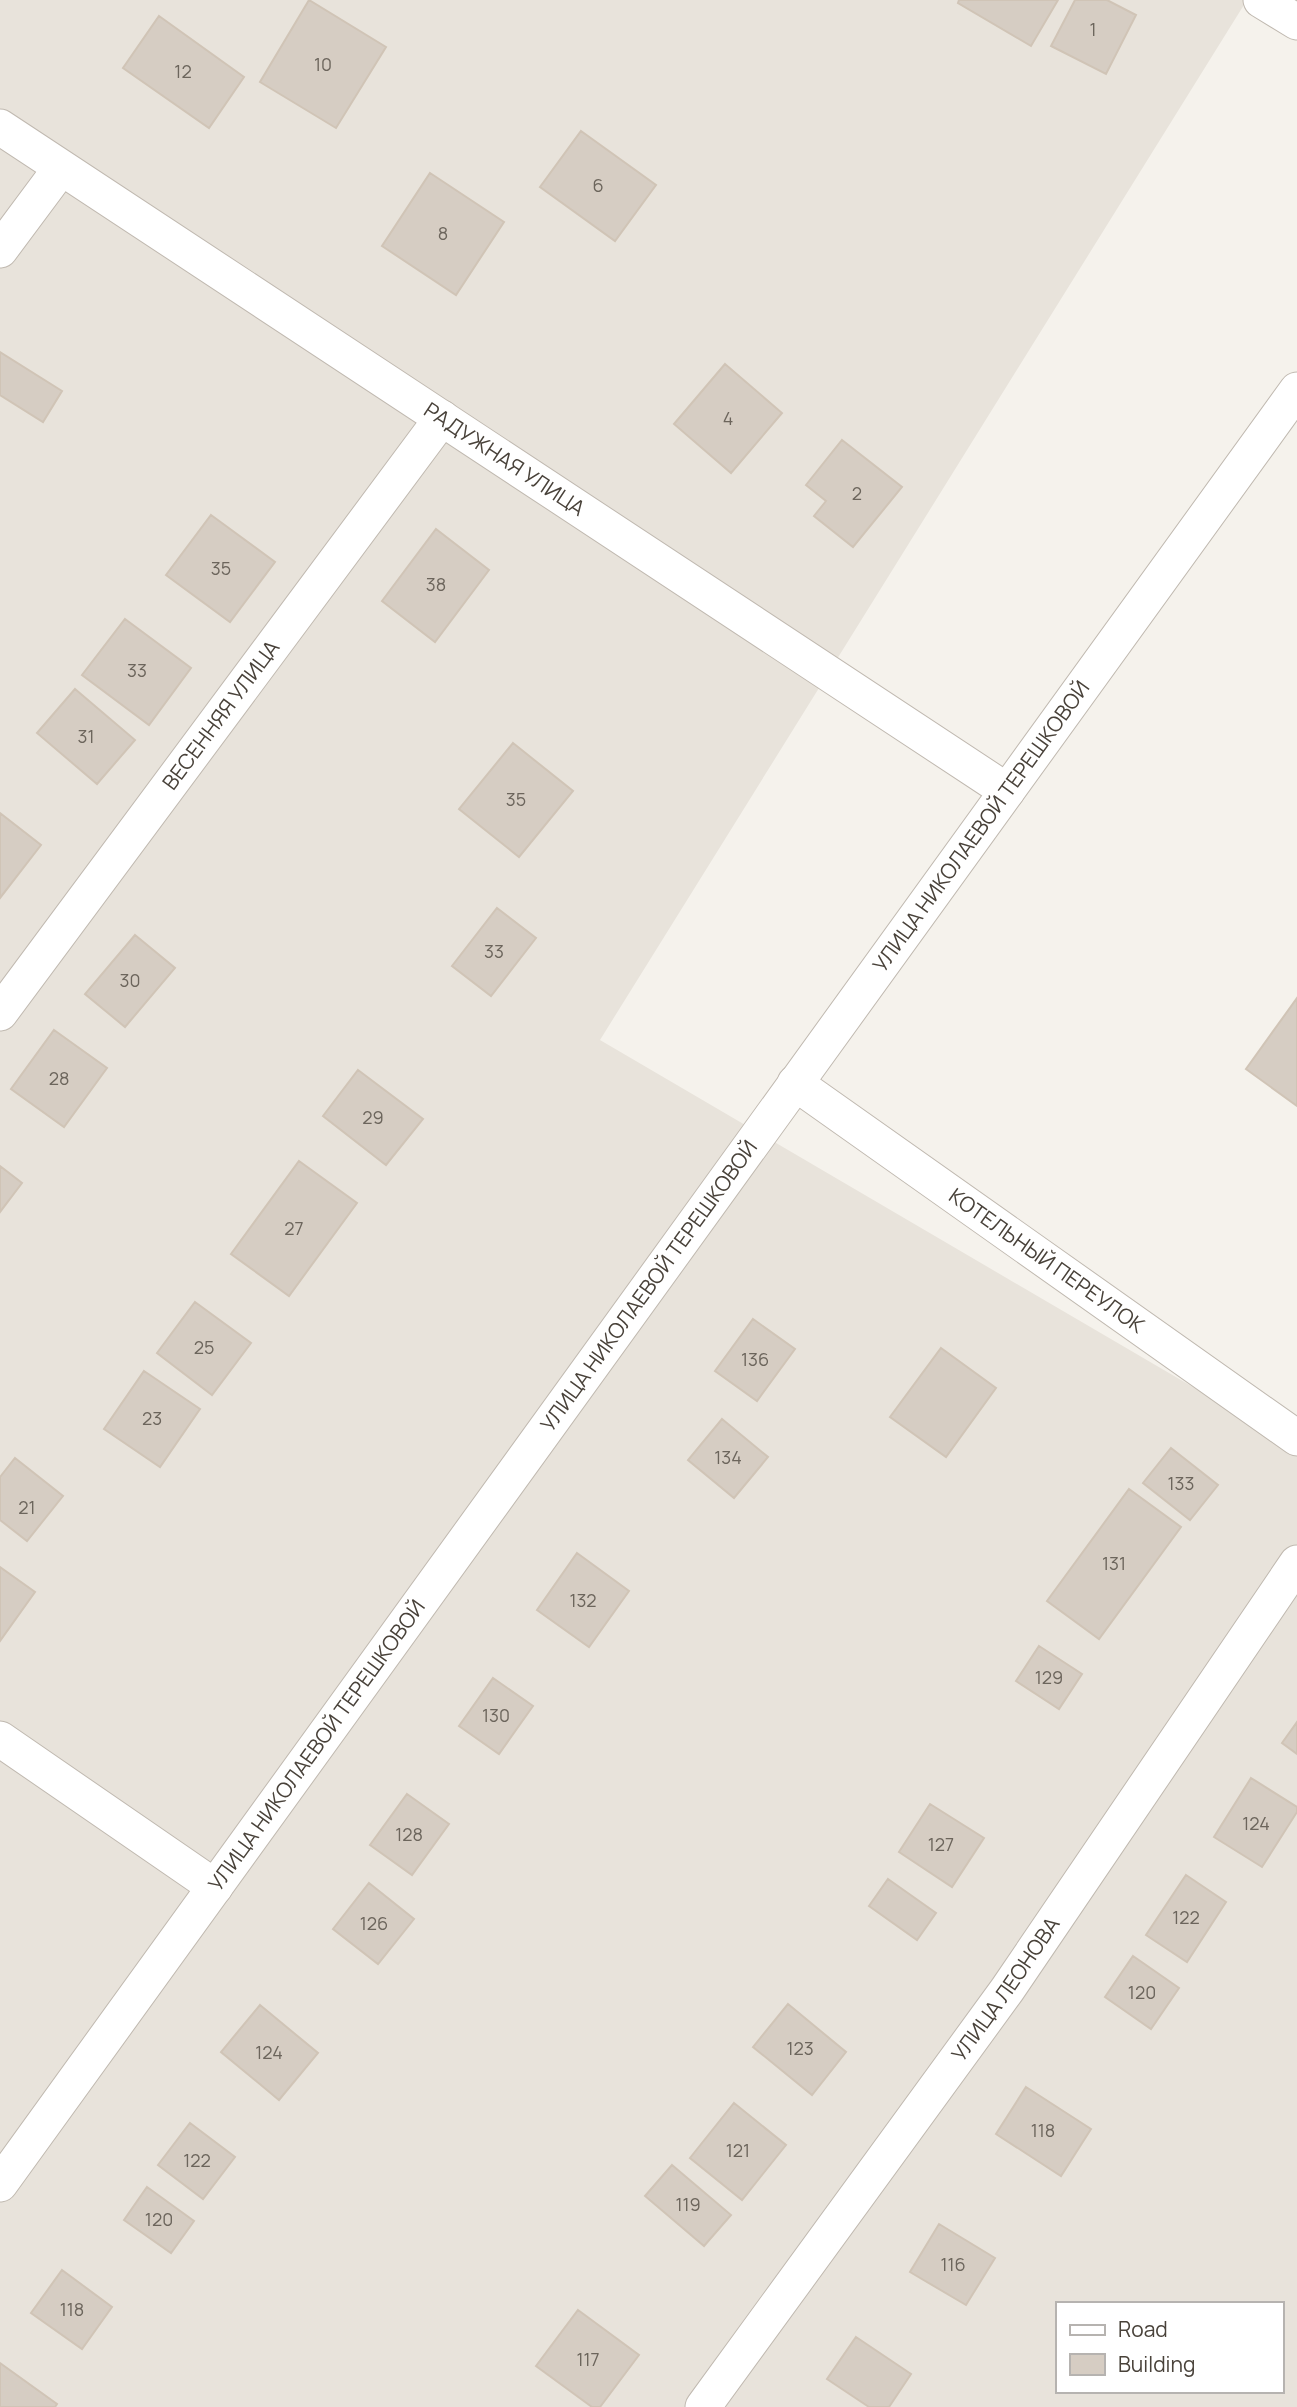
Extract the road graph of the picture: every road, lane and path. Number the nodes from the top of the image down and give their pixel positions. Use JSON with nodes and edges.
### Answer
{"nodes":[{"id":1,"x":1261,"y":0,"type":"edge"},
{"id":2,"x":1297,"y":22,"type":"edge"},
{"id":3,"x":0,"y":127,"type":"edge"},
{"id":4,"x":61,"y":168,"type":"junction"},
{"id":5,"x":0,"y":250,"type":"edge"},
{"id":6,"x":1297,"y":390,"type":"edge"},
{"id":7,"x":442,"y":418,"type":"junction"},
{"id":8,"x":1007,"y":790,"type":"junction"},
{"id":9,"x":0,"y":1013,"type":"edge"},
{"id":10,"x":795,"y":1083,"type":"junction"},
{"id":11,"x":1297,"y":1438,"type":"edge"},
{"id":12,"x":1297,"y":1563,"type":"edge"},
{"id":13,"x":0,"y":1739,"type":"edge"},
{"id":14,"x":215,"y":1887,"type":"junction"},
{"id":15,"x":0,"y":2183,"type":"edge"},
{"id":16,"x":702,"y":2407,"type":"edge"}],
"edges":[{"from":1,"to":2,"type":"street"},
{"from":3,"to":4,"type":"street","name":"РАДУЖНАЯ УЛИЦА"},
{"from":4,"to":5,"type":"street"},
{"from":4,"to":7,"type":"street","name":"РАДУЖНАЯ УЛИЦА"},
{"from":6,"to":8,"type":"street","name":"УЛИЦА НИКОЛАЕВОЙ ТЕРЕШКОВОЙ"},
{"from":7,"to":8,"type":"street","name":"РАДУЖНАЯ УЛИЦА"},
{"from":7,"to":9,"type":"street","name":"ВЕСЕННЯЯ УЛИЦА"},
{"from":8,"to":10,"type":"street","name":"УЛИЦА НИКОЛАЕВОЙ ТЕРЕШКОВОЙ"},
{"from":10,"to":11,"type":"street","name":"КОТЕЛЬНЫЙ ПЕРЕУЛОК"},
{"from":10,"to":14,"type":"street","name":"УЛИЦА НИКОЛАЕВОЙ ТЕРЕШКОВОЙ"},
{"from":12,"to":16,"type":"street","name":"УЛИЦА ЛЕОНОВА"},
{"from":13,"to":14,"type":"street"},
{"from":14,"to":15,"type":"street","name":"УЛИЦА НИКОЛАЕВОЙ ТЕРЕШКОВОЙ"}]}
